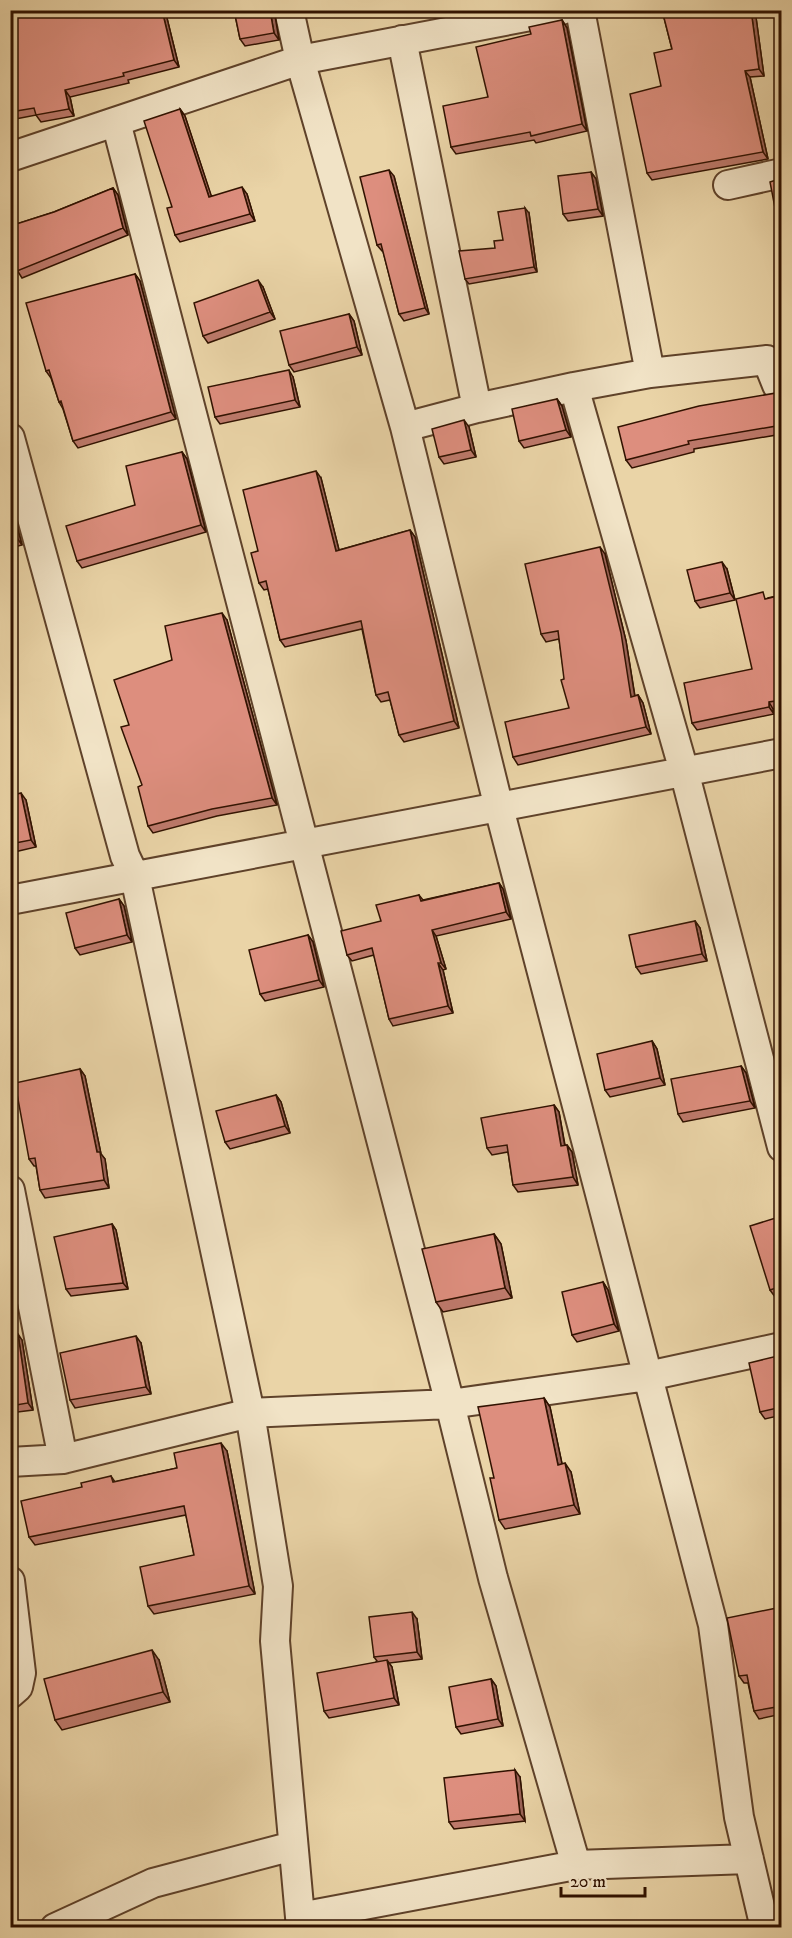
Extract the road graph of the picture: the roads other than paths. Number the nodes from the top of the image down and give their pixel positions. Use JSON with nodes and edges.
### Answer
{"nodes":[{"id":1,"x":289,"y":10,"type":"edge"},
{"id":2,"x":562,"y":10,"type":"edge"},
{"id":3,"x":580,"y":10,"type":"edge"},
{"id":4,"x":456,"y":20,"type":"edge"},
{"id":5,"x":402,"y":40,"type":"junction"},
{"id":6,"x":300,"y":60,"type":"junction"},
{"id":7,"x":116,"y":122,"type":"junction"},
{"id":8,"x":10,"y":157,"type":"edge"},
{"id":9,"x":782,"y":173,"type":"edge"},
{"id":10,"x":728,"y":185,"type":"dead end"},
{"id":11,"x":650,"y":373,"type":"junction"},
{"id":12,"x":574,"y":387,"type":"junction"},
{"id":13,"x":780,"y":390,"type":"edge"},
{"id":14,"x":477,"y":408,"type":"junction"},
{"id":15,"x":405,"y":427,"type":"junction"},
{"id":16,"x":10,"y":438,"type":"edge"},
{"id":17,"x":782,"y":753,"type":"edge"},
{"id":18,"x":684,"y":771,"type":"junction"},
{"id":19,"x":499,"y":808,"type":"junction"},
{"id":20,"x":304,"y":843,"type":"junction"},
{"id":21,"x":135,"y":877,"type":"junction"},
{"id":22,"x":10,"y":900,"type":"edge"},
{"id":23,"x":782,"y":1147,"type":"edge"},
{"id":24,"x":10,"y":1190,"type":"edge"},
{"id":25,"x":782,"y":1347,"type":"edge"},
{"id":26,"x":648,"y":1376,"type":"junction"},
{"id":27,"x":450,"y":1404,"type":"junction"},
{"id":28,"x":250,"y":1413,"type":"junction"},
{"id":29,"x":63,"y":1459,"type":"junction"},
{"id":30,"x":10,"y":1462,"type":"edge"},
{"id":31,"x":10,"y":1581,"type":"edge"},
{"id":32,"x":10,"y":1694,"type":"edge"},
{"id":33,"x":293,"y":1846,"type":"junction"},
{"id":34,"x":749,"y":1858,"type":"junction"},
{"id":35,"x":576,"y":1865,"type":"junction"},
{"id":36,"x":300,"y":1922,"type":"edge"},
{"id":37,"x":56,"y":1928,"type":"edge"},
{"id":38,"x":765,"y":1928,"type":"edge"}],
"edges":[{"from":1,"to":6,"type":"street"},
{"from":2,"to":4,"type":"street"},
{"from":3,"to":11,"type":"street"},
{"from":4,"to":5,"type":"street"},
{"from":5,"to":6,"type":"street"},
{"from":5,"to":14,"type":"street"},
{"from":6,"to":7,"type":"street"},
{"from":6,"to":15,"type":"street"},
{"from":7,"to":8,"type":"street"},
{"from":7,"to":20,"type":"street"},
{"from":9,"to":10,"type":"street"},
{"from":11,"to":12,"type":"street"},
{"from":11,"to":13,"type":"street"},
{"from":12,"to":14,"type":"street"},
{"from":12,"to":18,"type":"street"},
{"from":14,"to":15,"type":"street"},
{"from":15,"to":19,"type":"street"},
{"from":16,"to":21,"type":"street"},
{"from":17,"to":18,"type":"street"},
{"from":18,"to":19,"type":"street"},
{"from":18,"to":23,"type":"street"},
{"from":19,"to":20,"type":"street"},
{"from":19,"to":26,"type":"street"},
{"from":20,"to":21,"type":"street"},
{"from":20,"to":27,"type":"street"},
{"from":21,"to":22,"type":"street"},
{"from":21,"to":28,"type":"street"},
{"from":24,"to":29,"type":"street"},
{"from":25,"to":26,"type":"street"},
{"from":26,"to":27,"type":"street"},
{"from":26,"to":34,"type":"street"},
{"from":27,"to":28,"type":"street"},
{"from":27,"to":35,"type":"street"},
{"from":28,"to":29,"type":"street"},
{"from":28,"to":33,"type":"street"},
{"from":29,"to":30,"type":"street"},
{"from":31,"to":32,"type":"street"},
{"from":33,"to":36,"type":"street"},
{"from":33,"to":37,"type":"street"},
{"from":34,"to":35,"type":"street"},
{"from":34,"to":38,"type":"street"},
{"from":35,"to":36,"type":"street"}]}
